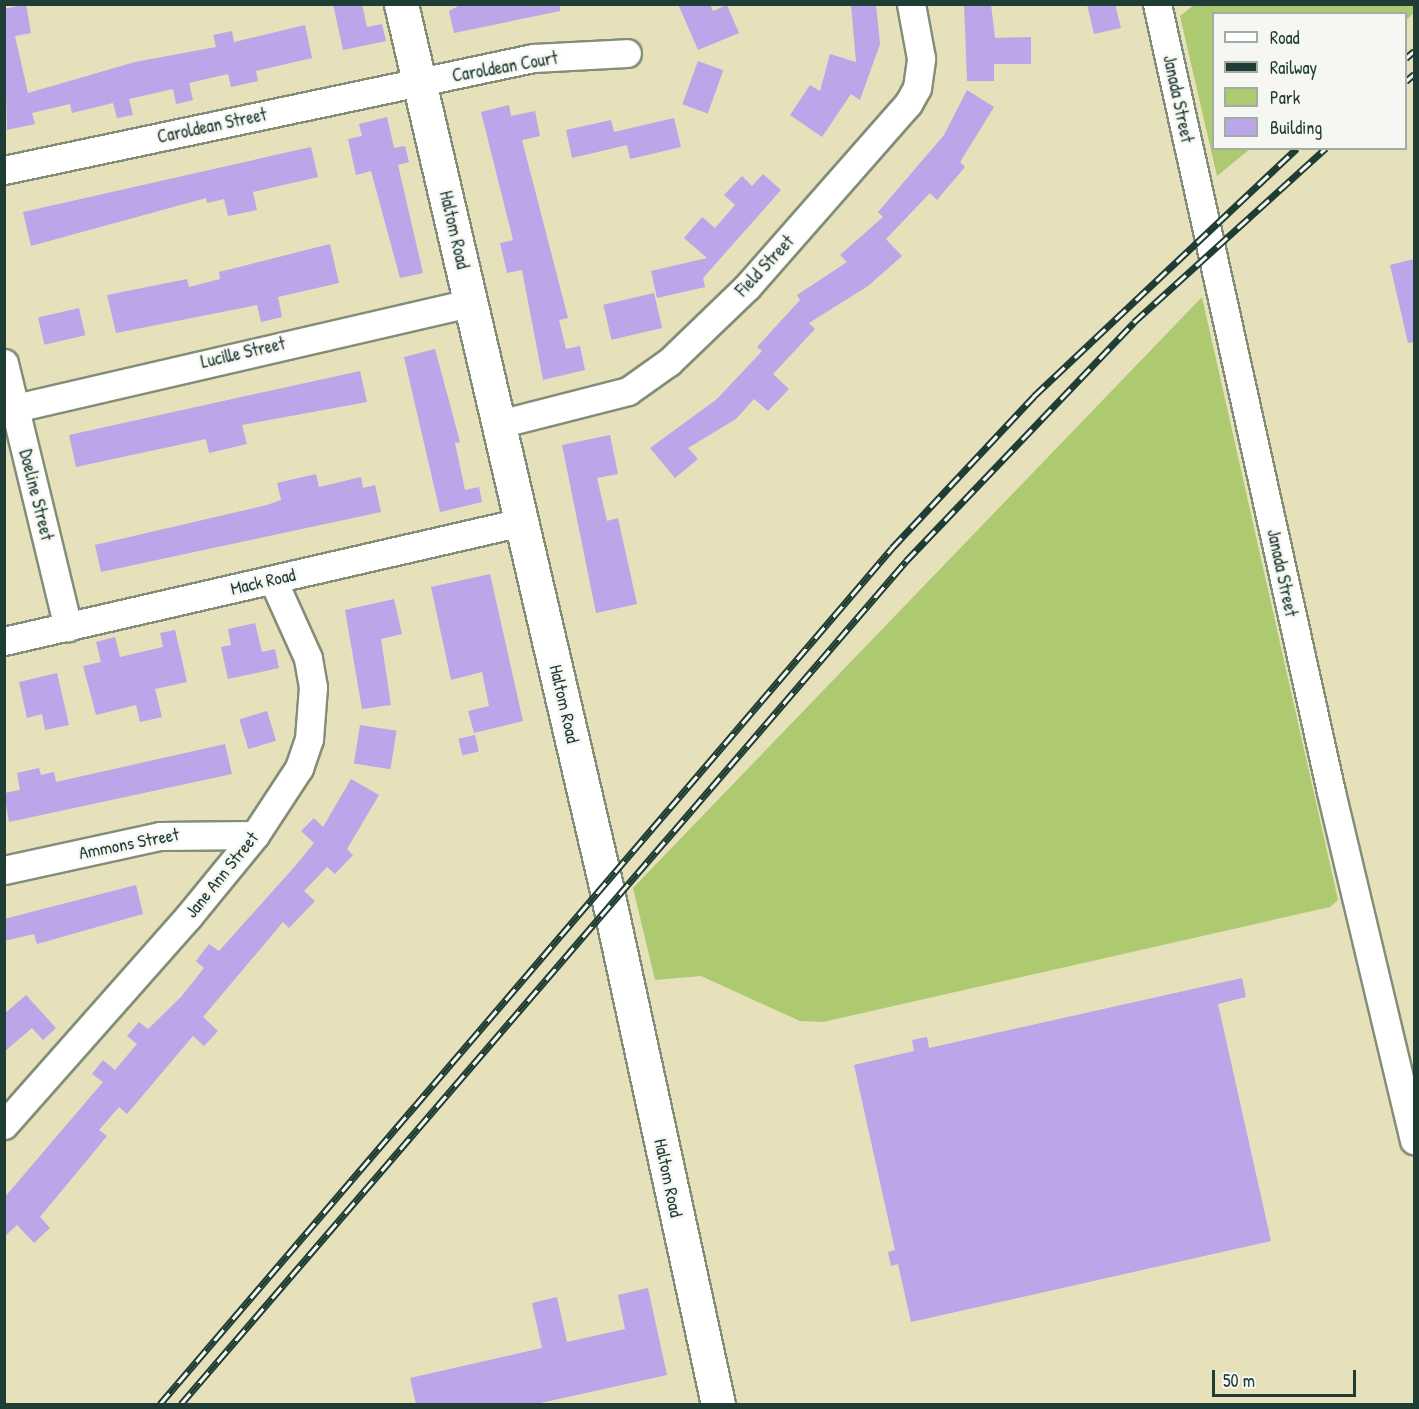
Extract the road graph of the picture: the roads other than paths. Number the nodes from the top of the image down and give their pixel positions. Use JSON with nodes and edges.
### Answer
{"nodes":[{"id":1,"x":401,"y":4,"type":"edge"},
{"id":2,"x":911,"y":4,"type":"edge"},
{"id":3,"x":1157,"y":4,"type":"edge"},
{"id":4,"x":627,"y":53,"type":"dead end"},
{"id":5,"x":419,"y":82,"type":"junction"},
{"id":6,"x":4,"y":170,"type":"edge"},
{"id":7,"x":471,"y":303,"type":"junction"},
{"id":8,"x":4,"y":363,"type":"edge"},
{"id":9,"x":15,"y":408,"type":"junction"},
{"id":10,"x":499,"y":424,"type":"junction"},
{"id":11,"x":522,"y":522,"type":"junction"},
{"id":12,"x":273,"y":579,"type":"junction"},
{"id":13,"x":68,"y":627,"type":"junction"},
{"id":14,"x":4,"y":641,"type":"edge"},
{"id":15,"x":255,"y":835,"type":"junction"},
{"id":16,"x":4,"y":870,"type":"edge"},
{"id":17,"x":14,"y":1105,"type":"edge"},
{"id":18,"x":4,"y":1125,"type":"edge"},
{"id":19,"x":1414,"y":1140,"type":"edge"},
{"id":20,"x":718,"y":1404,"type":"edge"}],
"edges":[{"from":1,"to":5,"type":"main road","name":"Haltom Road"},
{"from":2,"to":10,"type":"street","name":"Field Street"},
{"from":3,"to":19,"type":"street","name":"Janada Street"},
{"from":4,"to":5,"type":"street","name":"Caroldean Court"},
{"from":5,"to":6,"type":"street","name":"Caroldean Street"},
{"from":5,"to":7,"type":"main road","name":"Haltom Road"},
{"from":7,"to":9,"type":"street","name":"Lucille Street"},
{"from":7,"to":10,"type":"main road","name":"Haltom Road"},
{"from":8,"to":9,"type":"street","name":"Doeline Street"},
{"from":9,"to":13,"type":"street","name":"Doeline Street"},
{"from":10,"to":11,"type":"main road","name":"Haltom Road"},
{"from":11,"to":12,"type":"street","name":"Mack Road"},
{"from":11,"to":20,"type":"main road","name":"Haltom Road"},
{"from":12,"to":13,"type":"street","name":"Mack Road"},
{"from":12,"to":15,"type":"street","name":"Jane Ann Street"},
{"from":13,"to":14,"type":"street","name":"Mack Road"},
{"from":15,"to":16,"type":"street","name":"Ammons Street"},
{"from":15,"to":17,"type":"street","name":"Jane Ann Street"},
{"from":17,"to":18,"type":"street","name":"Jane Ann Street"}]}
